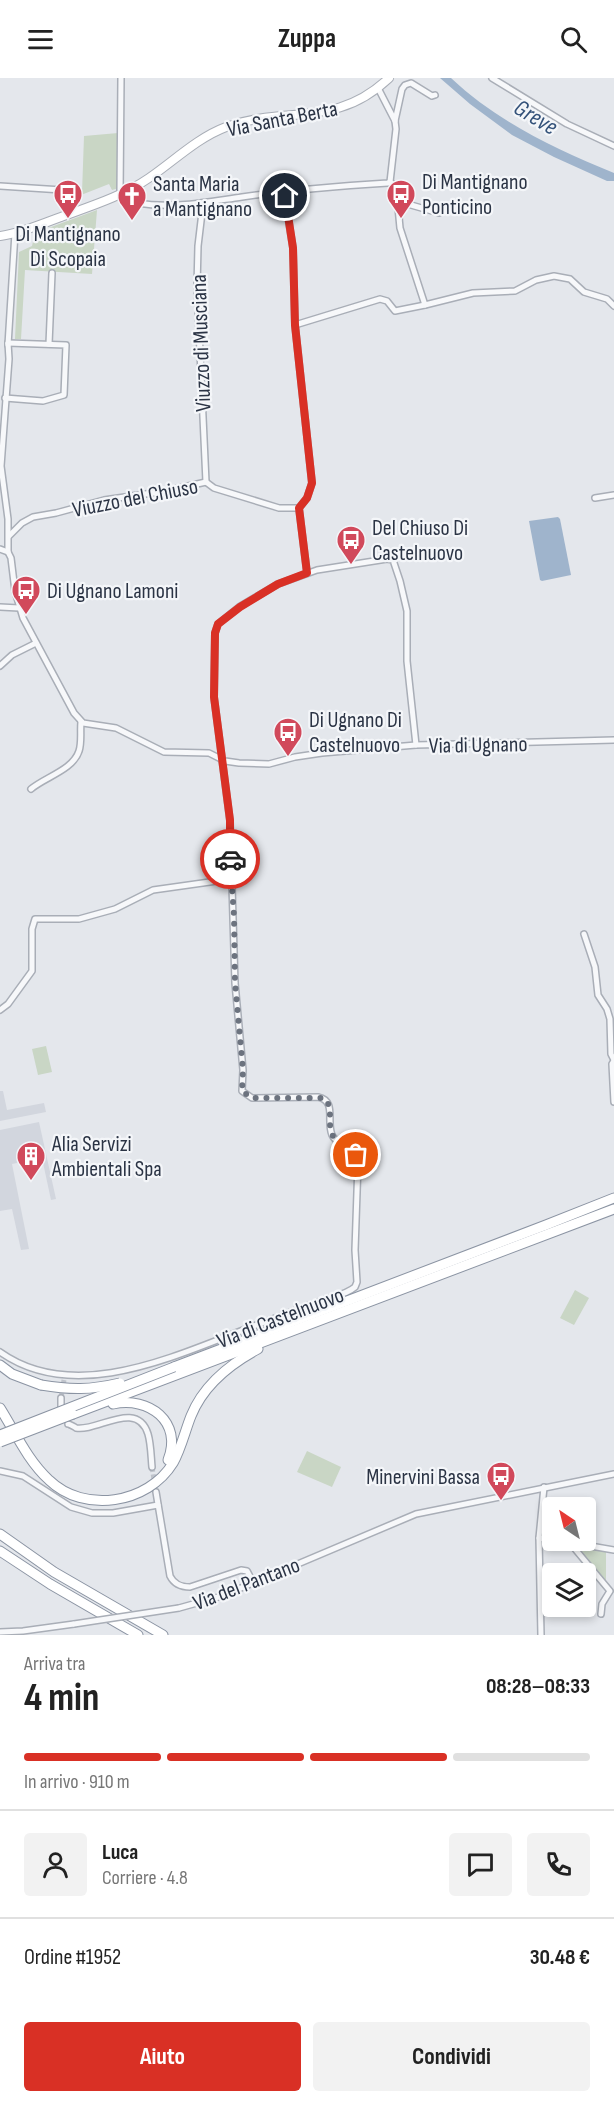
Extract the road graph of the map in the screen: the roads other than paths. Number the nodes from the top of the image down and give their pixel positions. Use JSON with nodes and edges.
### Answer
{"nodes":[{"id":1,"x":121,"y":78,"type":"edge"},
{"id":2,"x":389,"y":78,"type":"edge"},
{"id":3,"x":492,"y":78,"type":"edge"},
{"id":4,"x":378,"y":87,"type":"junction"},
{"id":5,"x":435,"y":95,"type":"dead end"},
{"id":6,"x":395,"y":121,"type":"junction"},
{"id":7,"x":614,"y":146,"type":"edge"},
{"id":8,"x":390,"y":182,"type":"junction"},
{"id":9,"x":0,"y":186,"type":"edge"},
{"id":10,"x":62,"y":190,"type":"dead end"},
{"id":11,"x":124,"y":192,"type":"junction"},
{"id":12,"x":284,"y":192,"type":"junction"},
{"id":13,"x":397,"y":201,"type":"junction"},
{"id":14,"x":203,"y":204,"type":"junction"},
{"id":15,"x":439,"y":213,"type":"dead end"},
{"id":16,"x":15,"y":233,"type":"junction"},
{"id":17,"x":0,"y":236,"type":"edge"},
{"id":18,"x":52,"y":273,"type":"dead end"},
{"id":19,"x":425,"y":304,"type":"junction"},
{"id":20,"x":614,"y":306,"type":"edge"},
{"id":21,"x":295,"y":325,"type":"junction"},
{"id":22,"x":8,"y":343,"type":"junction"},
{"id":23,"x":49,"y":344,"type":"junction"},
{"id":24,"x":3,"y":400,"type":"edge"},
{"id":25,"x":1,"y":474,"type":"edge"},
{"id":26,"x":207,"y":482,"type":"junction"},
{"id":27,"x":614,"y":495,"type":"edge"},
{"id":28,"x":595,"y":498,"type":"dead end"},
{"id":29,"x":299,"y":508,"type":"junction"},
{"id":30,"x":9,"y":536,"type":"junction"},
{"id":31,"x":0,"y":549,"type":"edge"},
{"id":32,"x":8,"y":552,"type":"junction"},
{"id":33,"x":307,"y":573,"type":"junction"},
{"id":34,"x":0,"y":607,"type":"edge"},
{"id":35,"x":19,"y":608,"type":"junction"},
{"id":36,"x":36,"y":643,"type":"junction"},
{"id":37,"x":0,"y":666,"type":"edge"},
{"id":38,"x":81,"y":722,"type":"junction"},
{"id":39,"x":614,"y":740,"type":"edge"},
{"id":40,"x":416,"y":745,"type":"junction"},
{"id":41,"x":221,"y":760,"type":"junction"},
{"id":42,"x":31,"y":789,"type":"dead end"},
{"id":43,"x":231,"y":879,"type":"junction"},
{"id":44,"x":584,"y":934,"type":"dead end"},
{"id":45,"x":0,"y":1010,"type":"edge"},
{"id":46,"x":614,"y":1061,"type":"edge"},
{"id":47,"x":614,"y":1102,"type":"edge"},
{"id":48,"x":614,"y":1198,"type":"edge"},
{"id":49,"x":614,"y":1209,"type":"edge"},
{"id":50,"x":300,"y":1328,"type":"junction"},
{"id":51,"x":0,"y":1352,"type":"edge"},
{"id":52,"x":0,"y":1365,"type":"edge"},
{"id":53,"x":174,"y":1367,"type":"junction"},
{"id":54,"x":61,"y":1398,"type":"tunnel mouth"},
{"id":55,"x":0,"y":1402,"type":"edge"},
{"id":56,"x":61,"y":1407,"type":"dead end"},
{"id":57,"x":0,"y":1408,"type":"edge"},
{"id":58,"x":73,"y":1414,"type":"junction"},
{"id":59,"x":68,"y":1424,"type":"dead end"},
{"id":60,"x":0,"y":1435,"type":"edge"},
{"id":61,"x":0,"y":1442,"type":"edge"},
{"id":62,"x":152,"y":1467,"type":"tunnel mouth"},
{"id":63,"x":0,"y":1471,"type":"edge"},
{"id":64,"x":614,"y":1474,"type":"edge"},
{"id":65,"x":544,"y":1487,"type":"junction"},
{"id":66,"x":156,"y":1492,"type":"tunnel mouth"},
{"id":67,"x":158,"y":1505,"type":"junction"},
{"id":68,"x":0,"y":1534,"type":"edge"},
{"id":69,"x":539,"y":1538,"type":"junction"},
{"id":70,"x":542,"y":1538,"type":"edge"},
{"id":71,"x":596,"y":1547,"type":"edge"},
{"id":72,"x":614,"y":1550,"type":"edge"},
{"id":73,"x":0,"y":1551,"type":"edge"},
{"id":74,"x":577,"y":1551,"type":"edge"},
{"id":75,"x":253,"y":1582,"type":"junction"},
{"id":76,"x":601,"y":1614,"type":"dead end"},
{"id":77,"x":23,"y":1631,"type":"junction"},
{"id":78,"x":0,"y":1632,"type":"edge"},
{"id":79,"x":11,"y":1635,"type":"edge"},
{"id":80,"x":138,"y":1635,"type":"edge"},
{"id":81,"x":163,"y":1635,"type":"edge"},
{"id":82,"x":541,"y":1635,"type":"edge"}],
"edges":[{"from":1,"to":11,"type":"street"},
{"from":2,"to":4,"type":"street","name":"Via Santa Berta"},
{"from":3,"to":7,"type":"street"},
{"from":4,"to":6,"type":"street"},
{"from":4,"to":11,"type":"street","name":"Via Santa Berta"},
{"from":5,"to":6,"type":"street"},
{"from":6,"to":8,"type":"street"},
{"from":8,"to":12,"type":"street"},
{"from":8,"to":13,"type":"street"},
{"from":9,"to":10,"type":"street"},
{"from":11,"to":14,"type":"street"},
{"from":11,"to":16,"type":"street","name":"Via Santa Berta"},
{"from":12,"to":14,"type":"street"},
{"from":12,"to":21,"type":"street"},
{"from":13,"to":15,"type":"street"},
{"from":13,"to":19,"type":"street"},
{"from":14,"to":26,"type":"street","name":"Viuzzo di Musciana"},
{"from":16,"to":17,"type":"street","name":"Via Santa Berta"},
{"from":16,"to":22,"type":"street"},
{"from":18,"to":23,"type":"street"},
{"from":19,"to":20,"type":"street"},
{"from":19,"to":21,"type":"street"},
{"from":21,"to":29,"type":"street"},
{"from":22,"to":23,"type":"street"},
{"from":22,"to":24,"type":"street"},
{"from":23,"to":24,"type":"street"},
{"from":24,"to":25,"type":"street"},
{"from":25,"to":30,"type":"street"},
{"from":26,"to":29,"type":"street","name":"Viuzzo del Chiuso"},
{"from":26,"to":30,"type":"street","name":"Viuzzo del Chiuso"},
{"from":27,"to":28,"type":"street"},
{"from":29,"to":33,"type":"street"},
{"from":30,"to":32,"type":"street"},
{"from":31,"to":32,"type":"street"},
{"from":32,"to":35,"type":"street"},
{"from":33,"to":40,"type":"street"},
{"from":33,"to":41,"type":"street","name":"Via di Castelnuovo"},
{"from":34,"to":35,"type":"street"},
{"from":35,"to":36,"type":"street"},
{"from":36,"to":37,"type":"street"},
{"from":36,"to":38,"type":"street"},
{"from":38,"to":41,"type":"street","name":"Via di Ugnano"},
{"from":38,"to":42,"type":"street"},
{"from":39,"to":40,"type":"street","name":"Via di Ugnano"},
{"from":40,"to":41,"type":"street","name":"Via di Ugnano"},
{"from":41,"to":43,"type":"street","name":"Via di Castelnuovo"},
{"from":43,"to":45,"type":"street"},
{"from":43,"to":51,"type":"street","name":"Via di Castelnuovo"},
{"from":44,"to":46,"type":"street"},
{"from":46,"to":47,"type":"street"},
{"from":48,"to":53,"type":"highway"},
{"from":49,"to":50,"type":"highway"},
{"from":50,"to":57,"type":"highway"},
{"from":50,"to":58,"type":"highway"},
{"from":52,"to":53,"type":"highway","bridge":true},
{"from":53,"to":60,"type":"highway","bridge":true},
{"from":54,"to":56,"type":"street"},
{"from":55,"to":58,"type":"highway"},
{"from":58,"to":61,"type":"highway","bridge":true},
{"from":59,"to":62,"type":"street"},
{"from":63,"to":67,"type":"street"},
{"from":64,"to":65,"type":"street","name":"Via del Pantano"},
{"from":65,"to":69,"type":"street"},
{"from":65,"to":75,"type":"street","name":"Via del Pantano"},
{"from":66,"to":67,"type":"street"},
{"from":67,"to":75,"type":"street"},
{"from":68,"to":81,"type":"highway"},
{"from":69,"to":70,"type":"street"},
{"from":69,"to":82,"type":"street"},
{"from":71,"to":72,"type":"street"},
{"from":73,"to":80,"type":"highway"},
{"from":74,"to":76,"type":"street"},
{"from":75,"to":77,"type":"street","name":"Via del Pantano","bridge":true},
{"from":77,"to":78,"type":"street","name":"Via del Pantano"},
{"from":77,"to":79,"type":"street","name":"Via del Pantano"}]}
